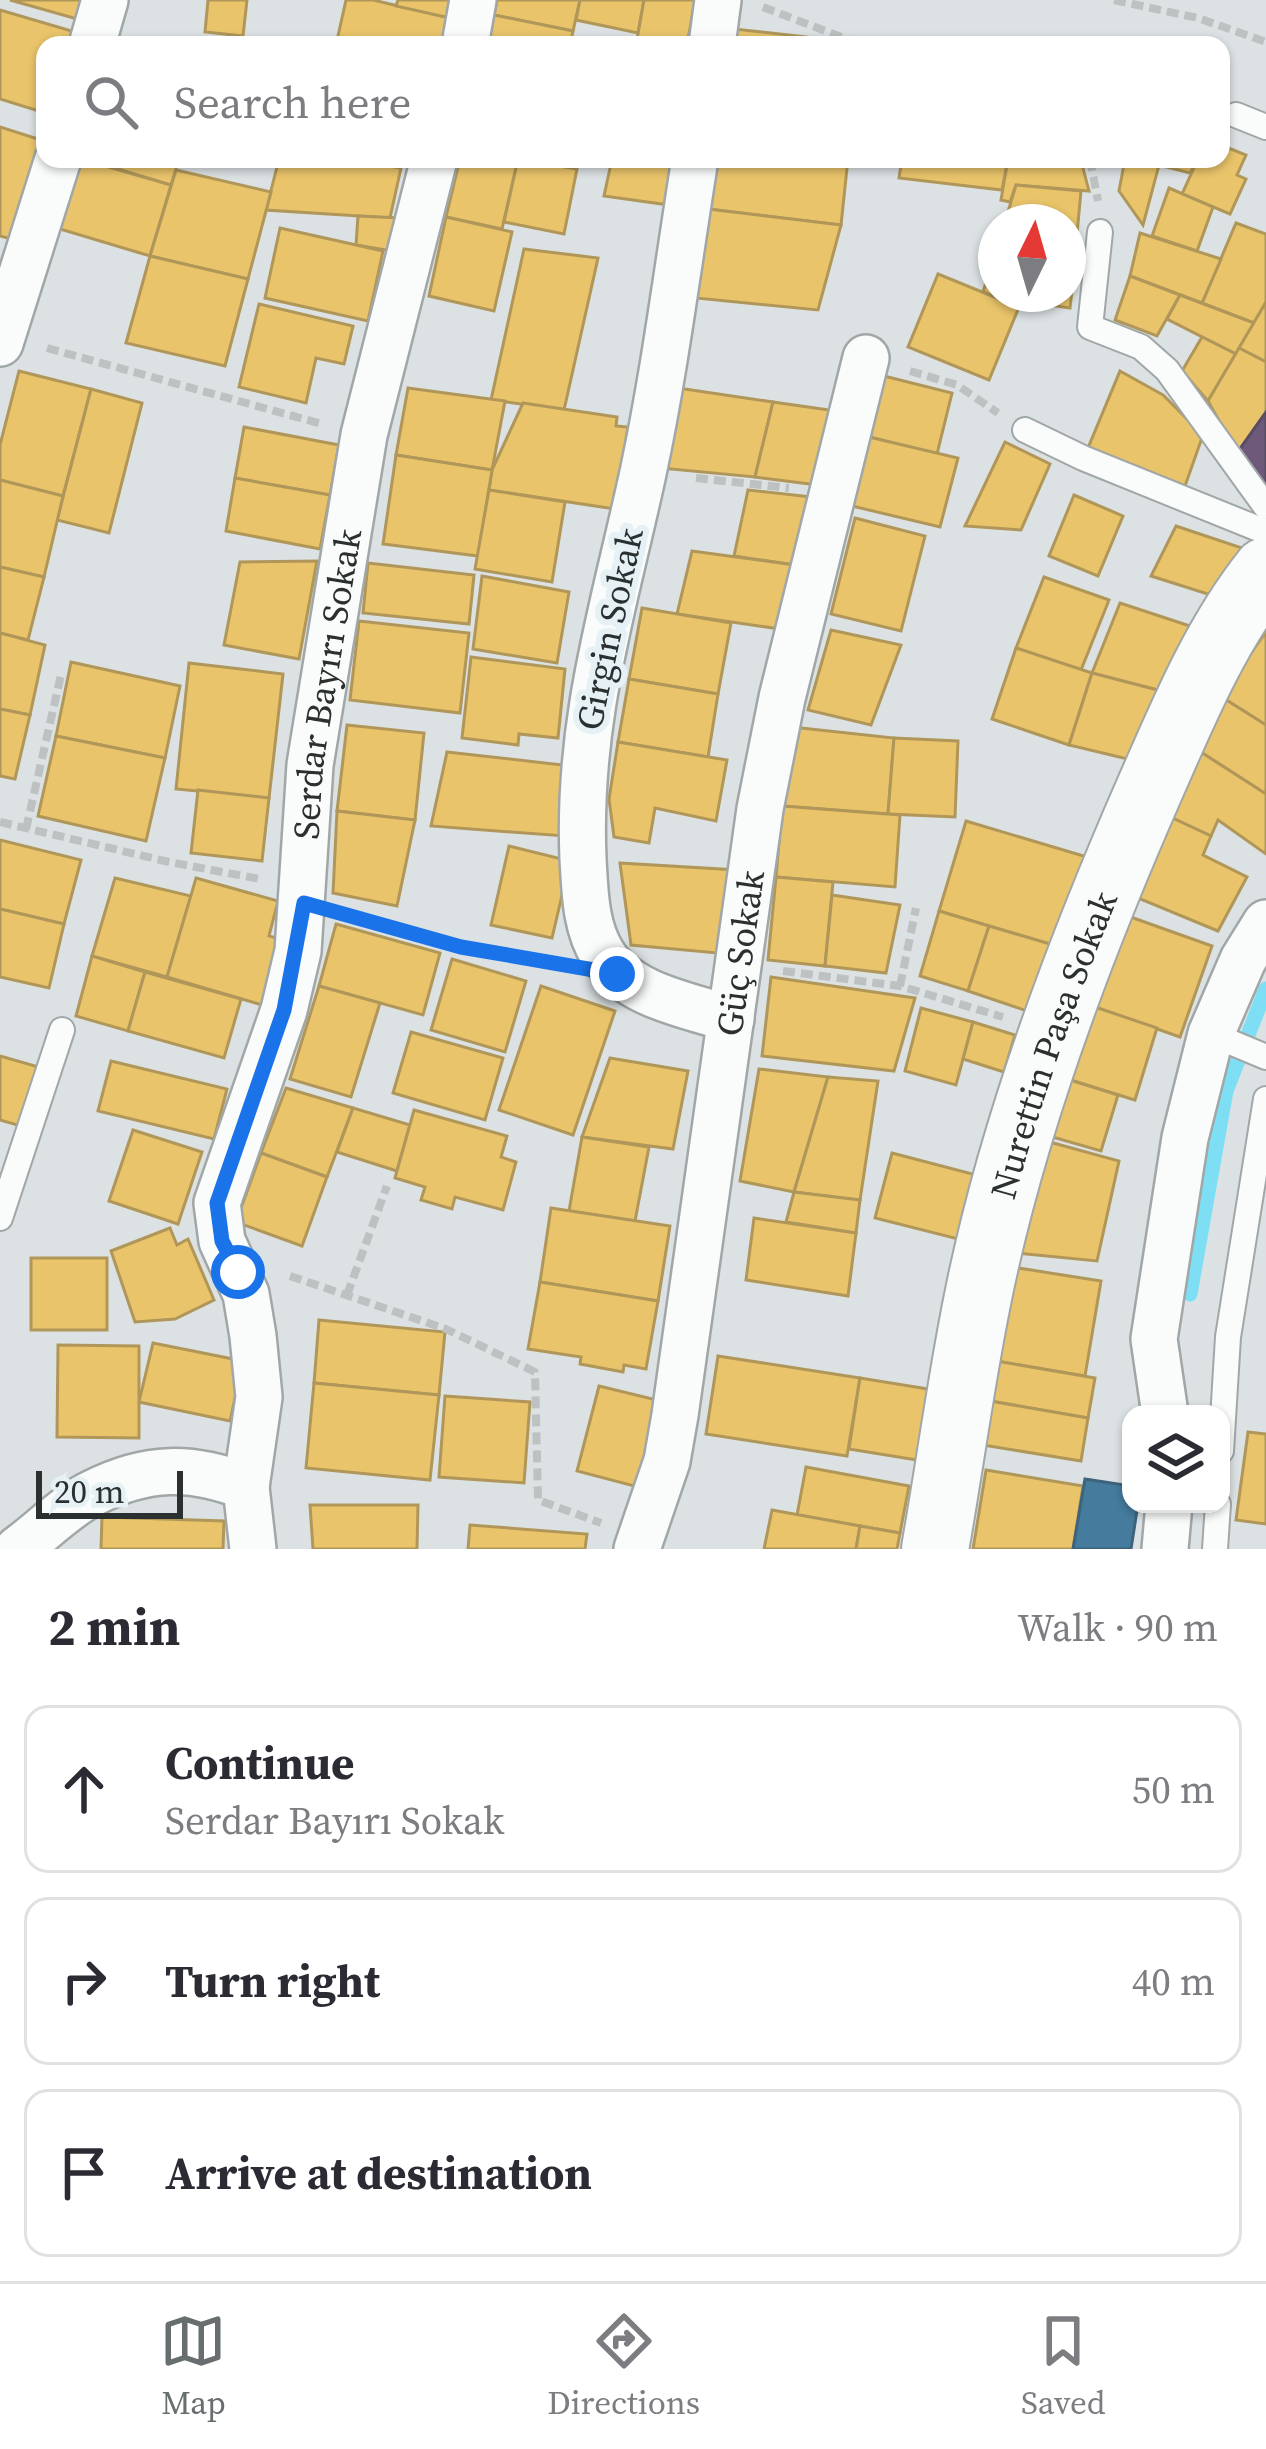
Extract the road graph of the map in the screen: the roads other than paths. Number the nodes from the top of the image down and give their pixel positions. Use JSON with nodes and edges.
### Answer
{"nodes":[{"id":1,"x":105,"y":0,"type":"edge"},
{"id":2,"x":473,"y":0,"type":"edge"},
{"id":3,"x":718,"y":0,"type":"edge"},
{"id":4,"x":95,"y":36,"type":"edge"},
{"id":5,"x":467,"y":36,"type":"edge"},
{"id":6,"x":713,"y":36,"type":"edge"},
{"id":7,"x":1236,"y":115,"type":"dead end"},
{"id":8,"x":1266,"y":127,"type":"edge"},
{"id":9,"x":55,"y":168,"type":"edge"},
{"id":10,"x":432,"y":168,"type":"edge"},
{"id":11,"x":694,"y":168,"type":"edge"},
{"id":12,"x":1100,"y":232,"type":"dead end"},
{"id":13,"x":1,"y":339,"type":"edge"},
{"id":14,"x":866,"y":358,"type":"road end"},
{"id":15,"x":1025,"y":430,"type":"road end"},
{"id":16,"x":1266,"y":506,"type":"edge"},
{"id":17,"x":1266,"y":532,"type":"edge"},
{"id":18,"x":1266,"y":571,"type":"edge"},
{"id":19,"x":1266,"y":922,"type":"edge"},
{"id":20,"x":731,"y":1019,"type":"junction"},
{"id":21,"x":62,"y":1030,"type":"dead end"},
{"id":22,"x":1213,"y":1035,"type":"junction"},
{"id":23,"x":1266,"y":1057,"type":"edge"},
{"id":24,"x":1266,"y":1099,"type":"edge"},
{"id":25,"x":0,"y":1218,"type":"edge"},
{"id":26,"x":1165,"y":1405,"type":"edge"},
{"id":27,"x":1224,"y":1405,"type":"edge"},
{"id":28,"x":246,"y":1487,"type":"junction"},
{"id":29,"x":1168,"y":1513,"type":"edge"},
{"id":30,"x":1217,"y":1513,"type":"edge"},
{"id":31,"x":639,"y":1543,"type":"edge"},
{"id":32,"x":18,"y":1549,"type":"edge"},
{"id":33,"x":253,"y":1549,"type":"edge"},
{"id":34,"x":935,"y":1549,"type":"edge"},
{"id":35,"x":1165,"y":1549,"type":"edge"},
{"id":36,"x":1215,"y":1549,"type":"edge"}],
"edges":[{"from":1,"to":4,"type":"street"},
{"from":2,"to":5,"type":"street"},
{"from":3,"to":6,"type":"street"},
{"from":7,"to":8,"type":"lane"},
{"from":9,"to":13,"type":"street"},
{"from":10,"to":28,"type":"street","name":"Serdar Bayırı Sokak"},
{"from":11,"to":20,"type":"street","name":"Girgin Sokak"},
{"from":12,"to":16,"type":"lane"},
{"from":14,"to":20,"type":"street","name":"Güç Sokak"},
{"from":15,"to":17,"type":"lane"},
{"from":18,"to":34,"type":"street","name":"Nurettin Paşa Sokak"},
{"from":19,"to":22,"type":"street"},
{"from":20,"to":31,"type":"street","name":"Güç Sokak"},
{"from":21,"to":25,"type":"lane"},
{"from":22,"to":23,"type":"lane"},
{"from":22,"to":26,"type":"street"},
{"from":24,"to":27,"type":"lane"},
{"from":28,"to":32,"type":"street"},
{"from":28,"to":33,"type":"street","name":"Serdar Bayırı Sokak"},
{"from":29,"to":35,"type":"street"},
{"from":30,"to":36,"type":"lane"}]}
